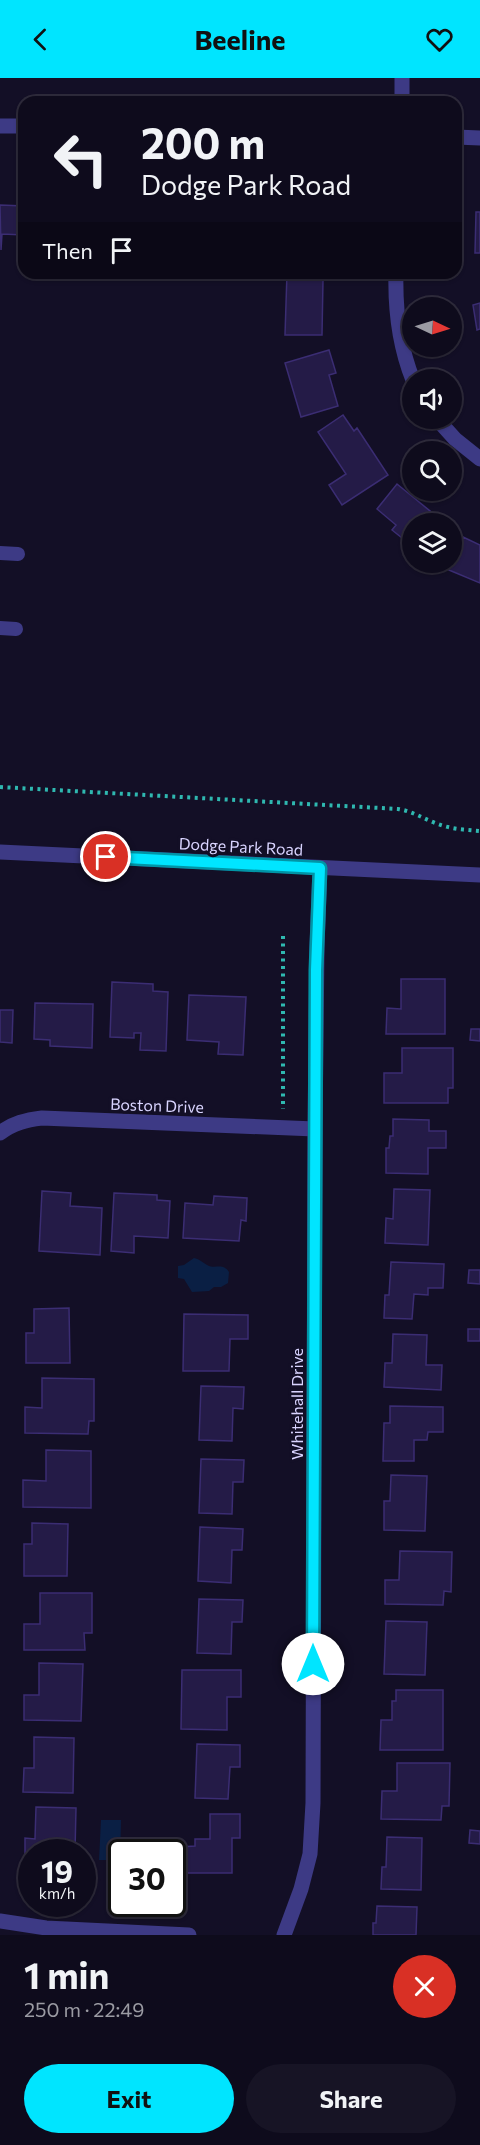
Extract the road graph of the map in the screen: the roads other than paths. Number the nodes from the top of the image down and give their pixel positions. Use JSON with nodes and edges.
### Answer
{"nodes":[{"id":1,"x":402,"y":78,"type":"edge"},
{"id":2,"x":402,"y":96,"type":"edge"},
{"id":3,"x":0,"y":126,"type":"edge"},
{"id":4,"x":18,"y":126,"type":"edge"},
{"id":5,"x":462,"y":137,"type":"edge"},
{"id":6,"x":480,"y":138,"type":"edge"},
{"id":7,"x":396,"y":279,"type":"edge"},
{"id":8,"x":410,"y":369,"type":"edge"},
{"id":9,"x":446,"y":429,"type":"edge"},
{"id":10,"x":480,"y":459,"type":"edge"},
{"id":11,"x":0,"y":553,"type":"edge"},
{"id":12,"x":18,"y":554,"type":"dead end"},
{"id":13,"x":0,"y":628,"type":"edge"},
{"id":14,"x":16,"y":628,"type":"dead end"},
{"id":15,"x":0,"y":852,"type":"edge"},
{"id":16,"x":320,"y":868,"type":"junction"},
{"id":17,"x":480,"y":874,"type":"edge"},
{"id":18,"x":315,"y":1129,"type":"junction"},
{"id":19,"x":0,"y":1133,"type":"edge"},
{"id":20,"x":0,"y":1921,"type":"edge"},
{"id":21,"x":189,"y":1935,"type":"edge"},
{"id":22,"x":284,"y":1935,"type":"edge"}],
"edges":[{"from":1,"to":2,"type":"street"},
{"from":3,"to":4,"type":"street"},
{"from":5,"to":6,"type":"street"},
{"from":7,"to":8,"type":"street"},
{"from":9,"to":10,"type":"street"},
{"from":11,"to":12,"type":"lane"},
{"from":13,"to":14,"type":"lane"},
{"from":15,"to":16,"type":"street","name":"Dodge Park Road"},
{"from":16,"to":17,"type":"street","name":"Dodge Park Road"},
{"from":16,"to":18,"type":"street","name":"Whitehall Drive"},
{"from":18,"to":19,"type":"street","name":"Boston Drive"},
{"from":18,"to":22,"type":"street","name":"Whitehall Drive"},
{"from":20,"to":21,"type":"street"}]}
